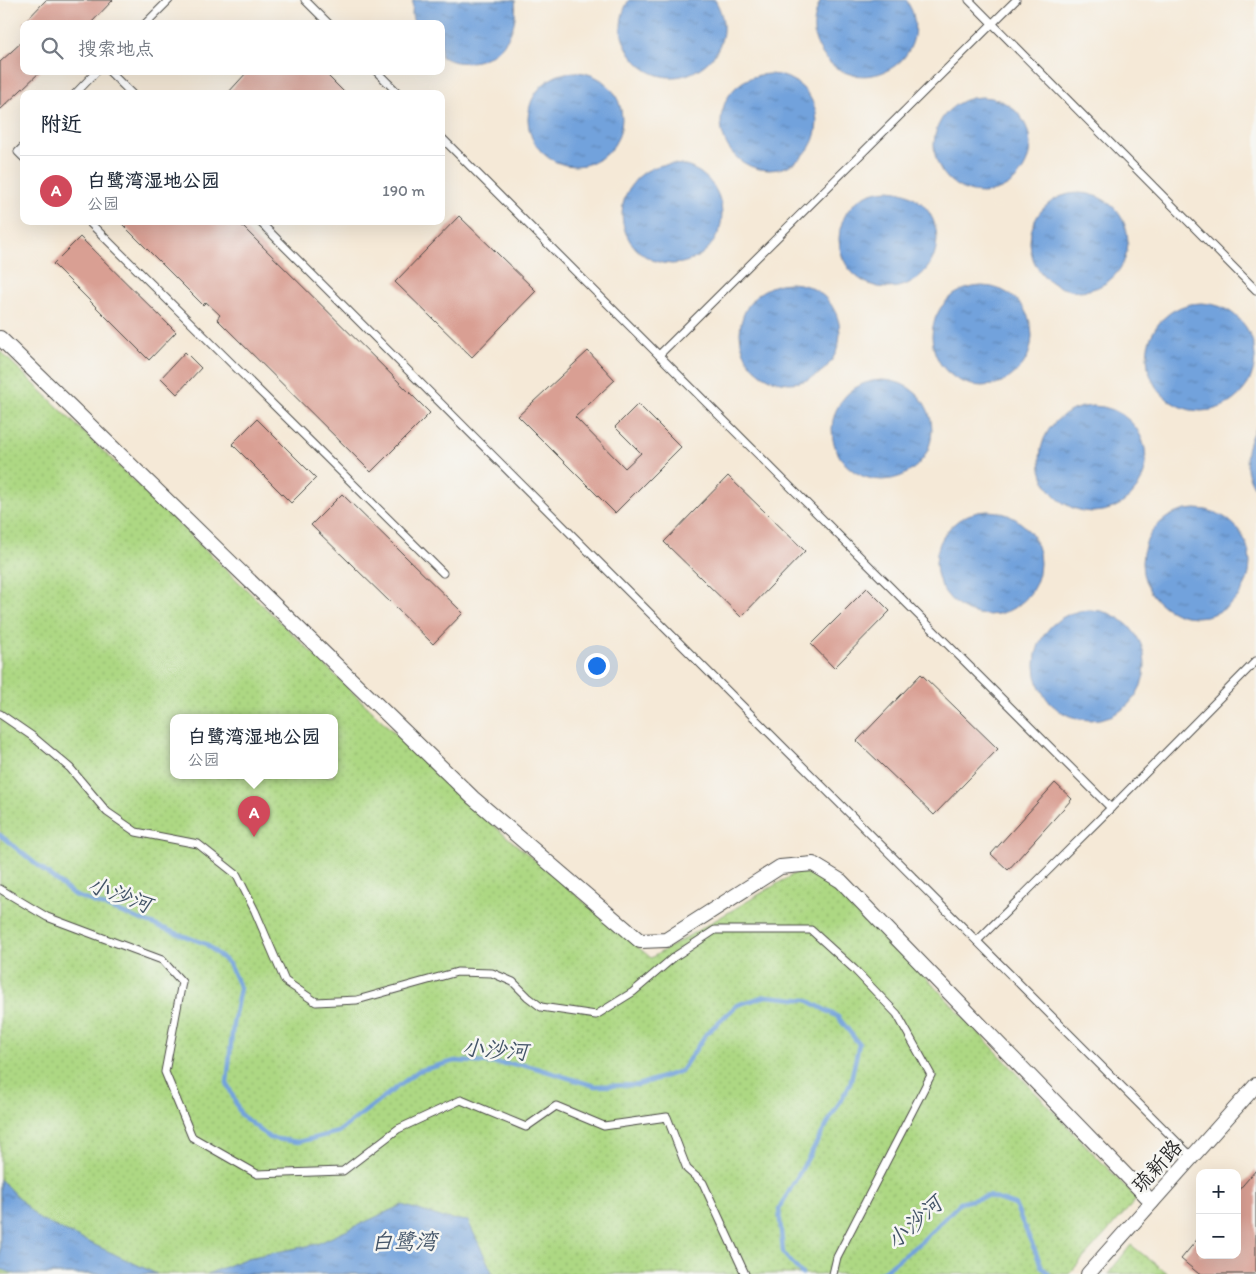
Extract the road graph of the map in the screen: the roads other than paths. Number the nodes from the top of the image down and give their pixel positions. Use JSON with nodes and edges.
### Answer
{"nodes":[{"id":1,"x":168,"y":0,"type":"edge"},
{"id":2,"x":305,"y":0,"type":"edge"},
{"id":3,"x":969,"y":0,"type":"edge"},
{"id":4,"x":1016,"y":0,"type":"edge"},
{"id":5,"x":149,"y":20,"type":"edge"},
{"id":6,"x":325,"y":20,"type":"edge"},
{"id":7,"x":992,"y":23,"type":"junction"},
{"id":8,"x":94,"y":75,"type":"edge"},
{"id":9,"x":113,"y":75,"type":"edge"},
{"id":10,"x":380,"y":75,"type":"edge"},
{"id":11,"x":79,"y":90,"type":"edge"},
{"id":12,"x":128,"y":90,"type":"edge"},
{"id":13,"x":394,"y":90,"type":"edge"},
{"id":14,"x":445,"y":141,"type":"edge"},
{"id":15,"x":92,"y":225,"type":"edge"},
{"id":16,"x":263,"y":225,"type":"edge"},
{"id":17,"x":1256,"y":290,"type":"edge"},
{"id":18,"x":0,"y":338,"type":"edge"},
{"id":19,"x":658,"y":355,"type":"junction"},
{"id":20,"x":443,"y":573,"type":"dead end"},
{"id":21,"x":1256,"y":661,"type":"edge"},
{"id":22,"x":0,"y":714,"type":"edge"},
{"id":23,"x":1111,"y":808,"type":"junction"},
{"id":24,"x":0,"y":889,"type":"edge"},
{"id":25,"x":977,"y":940,"type":"junction"},
{"id":26,"x":1256,"y":1085,"type":"edge"},
{"id":27,"x":1192,"y":1157,"type":"junction"},
{"id":28,"x":1152,"y":1202,"type":"junction"},
{"id":29,"x":745,"y":1274,"type":"edge"},
{"id":30,"x":833,"y":1274,"type":"edge"},
{"id":31,"x":1088,"y":1274,"type":"edge"}],
"edges":[{"from":1,"to":5,"type":"lane"},
{"from":2,"to":6,"type":"lane"},
{"from":3,"to":7,"type":"lane"},
{"from":4,"to":7,"type":"lane"},
{"from":7,"to":17,"type":"lane"},
{"from":7,"to":19,"type":"lane"},
{"from":8,"to":11,"type":"lane"},
{"from":9,"to":12,"type":"lane"},
{"from":10,"to":13,"type":"lane"},
{"from":14,"to":19,"type":"lane"},
{"from":15,"to":20,"type":"lane"},
{"from":16,"to":25,"type":"lane"},
{"from":18,"to":28,"type":"street"},
{"from":19,"to":23,"type":"lane"},
{"from":21,"to":23,"type":"lane"},
{"from":22,"to":30,"type":"lane"},
{"from":23,"to":25,"type":"lane"},
{"from":24,"to":29,"type":"lane"},
{"from":25,"to":27,"type":"lane"},
{"from":26,"to":27,"type":"street","name":"琉新路"},
{"from":27,"to":28,"type":"street","name":"琉新路"},
{"from":28,"to":31,"type":"street","name":"琉新路"}]}
